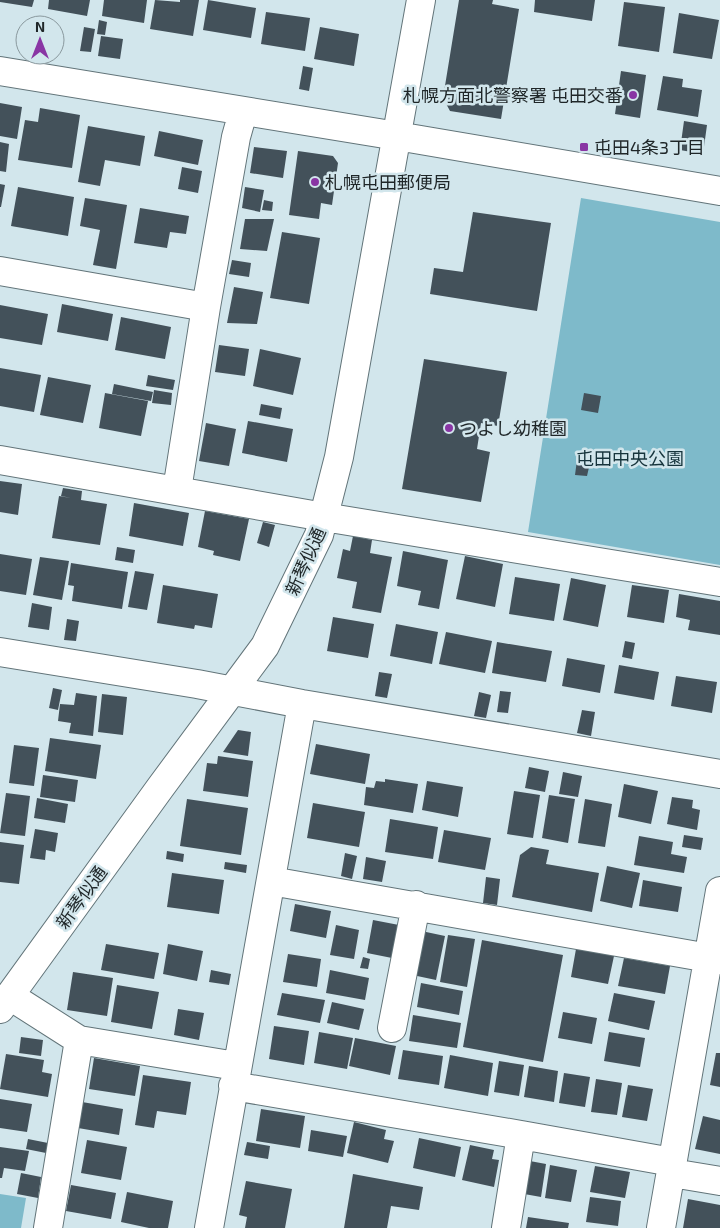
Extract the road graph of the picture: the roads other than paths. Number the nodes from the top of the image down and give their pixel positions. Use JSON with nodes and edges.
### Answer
{"nodes":[{"id":1,"x":421,"y":0,"type":"edge"},
{"id":2,"x":0,"y":71,"type":"edge"},
{"id":3,"x":243,"y":112,"type":"junction"},
{"id":4,"x":397,"y":136,"type":"junction"},
{"id":5,"x":720,"y":191,"type":"edge"},
{"id":6,"x":0,"y":271,"type":"edge"},
{"id":7,"x":206,"y":307,"type":"junction"},
{"id":8,"x":0,"y":460,"type":"edge"},
{"id":9,"x":177,"y":490,"type":"junction"},
{"id":10,"x":324,"y":517,"type":"junction"},
{"id":11,"x":720,"y":582,"type":"edge"},
{"id":12,"x":0,"y":652,"type":"edge"},
{"id":13,"x":233,"y":690,"type":"junction"},
{"id":14,"x":302,"y":704,"type":"junction"},
{"id":15,"x":720,"y":774,"type":"edge"},
{"id":16,"x":271,"y":881,"type":"junction"},
{"id":17,"x":720,"y":891,"type":"edge"},
{"id":18,"x":416,"y":906,"type":"junction"},
{"id":19,"x":714,"y":959,"type":"edge"},
{"id":20,"x":5,"y":1003,"type":"edge"},
{"id":21,"x":392,"y":1028,"type":"dead end"},
{"id":22,"x":79,"y":1040,"type":"junction"},
{"id":23,"x":235,"y":1076,"type":"junction"},
{"id":24,"x":521,"y":1135,"type":"junction"},
{"id":25,"x":672,"y":1168,"type":"junction"},
{"id":26,"x":720,"y":1181,"type":"edge"},
{"id":27,"x":48,"y":1228,"type":"edge"},
{"id":28,"x":209,"y":1228,"type":"edge"},
{"id":29,"x":506,"y":1228,"type":"edge"},
{"id":30,"x":661,"y":1228,"type":"edge"}],
"edges":[{"from":1,"to":4,"type":"street","name":"新琴似通"},
{"from":2,"to":3,"type":"street"},
{"from":3,"to":4,"type":"street"},
{"from":3,"to":7,"type":"street"},
{"from":4,"to":5,"type":"street"},
{"from":4,"to":10,"type":"street","name":"新琴似通"},
{"from":6,"to":7,"type":"street"},
{"from":7,"to":9,"type":"street"},
{"from":8,"to":9,"type":"street"},
{"from":9,"to":10,"type":"street"},
{"from":10,"to":11,"type":"street"},
{"from":10,"to":13,"type":"street","name":"新琴似通"},
{"from":12,"to":13,"type":"street"},
{"from":13,"to":14,"type":"street"},
{"from":13,"to":20,"type":"street","name":"新琴似通"},
{"from":14,"to":15,"type":"street"},
{"from":14,"to":16,"type":"street"},
{"from":16,"to":18,"type":"street"},
{"from":16,"to":23,"type":"street"},
{"from":17,"to":19,"type":"street"},
{"from":18,"to":19,"type":"street"},
{"from":18,"to":21,"type":"street"},
{"from":19,"to":25,"type":"street"},
{"from":20,"to":22,"type":"street"},
{"from":22,"to":23,"type":"street"},
{"from":22,"to":27,"type":"street"},
{"from":23,"to":24,"type":"street"},
{"from":23,"to":28,"type":"street"},
{"from":24,"to":25,"type":"street"},
{"from":24,"to":29,"type":"street"},
{"from":25,"to":26,"type":"street"},
{"from":25,"to":30,"type":"street"}]}
